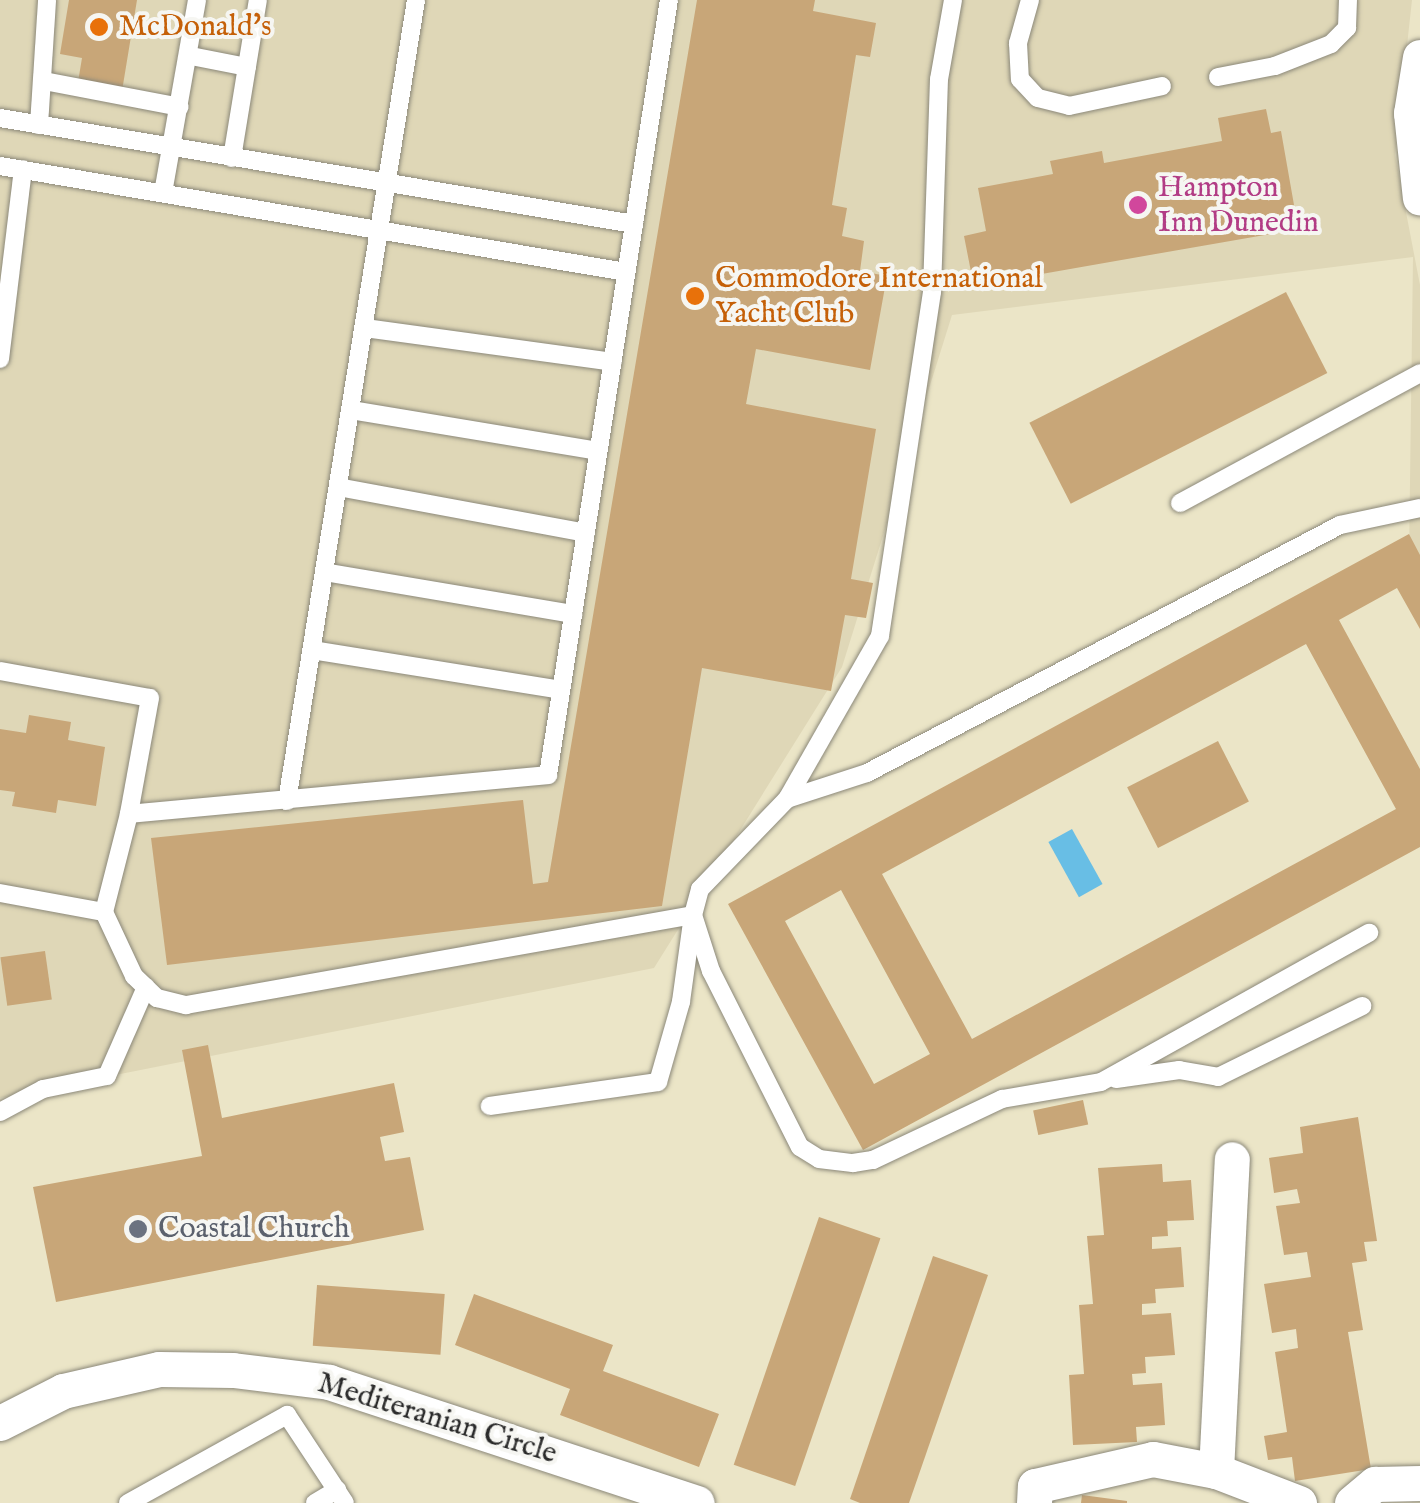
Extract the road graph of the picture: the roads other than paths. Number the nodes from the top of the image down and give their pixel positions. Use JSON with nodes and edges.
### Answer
{"nodes":[{"id":1,"x":48,"y":0,"type":"edge"},
{"id":2,"x":197,"y":0,"type":"edge"},
{"id":3,"x":258,"y":0,"type":"edge"},
{"id":4,"x":416,"y":0,"type":"edge"},
{"id":5,"x":669,"y":0,"type":"edge"},
{"id":6,"x":953,"y":0,"type":"edge"},
{"id":7,"x":1348,"y":0,"type":"edge"},
{"id":8,"x":1035,"y":1,"type":"edge"},
{"id":9,"x":191,"y":56,"type":"junction"},
{"id":10,"x":1420,"y":57,"type":"edge"},
{"id":11,"x":247,"y":67,"type":"junction"},
{"id":12,"x":1218,"y":77,"type":"dead end"},
{"id":13,"x":44,"y":81,"type":"junction"},
{"id":14,"x":1162,"y":86,"type":"dead end"},
{"id":15,"x":180,"y":106,"type":"junction"},
{"id":16,"x":0,"y":118,"type":"edge"},
{"id":17,"x":38,"y":125,"type":"junction"},
{"id":18,"x":171,"y":146,"type":"junction"},
{"id":19,"x":232,"y":158,"type":"junction"},
{"id":20,"x":0,"y":166,"type":"edge"},
{"id":21,"x":23,"y":169,"type":"junction"},
{"id":22,"x":386,"y":184,"type":"junction"},
{"id":23,"x":163,"y":193,"type":"junction"},
{"id":24,"x":1420,"y":198,"type":"edge"},
{"id":25,"x":634,"y":224,"type":"junction"},
{"id":26,"x":380,"y":230,"type":"junction"},
{"id":27,"x":626,"y":272,"type":"junction"},
{"id":28,"x":364,"y":328,"type":"junction"},
{"id":29,"x":0,"y":358,"type":"edge"},
{"id":30,"x":613,"y":362,"type":"junction"},
{"id":31,"x":1420,"y":374,"type":"edge"},
{"id":32,"x":351,"y":410,"type":"junction"},
{"id":33,"x":598,"y":451,"type":"junction"},
{"id":34,"x":338,"y":487,"type":"junction"},
{"id":35,"x":1180,"y":504,"type":"dead end"},
{"id":36,"x":1420,"y":508,"type":"edge"},
{"id":37,"x":586,"y":533,"type":"junction"},
{"id":38,"x":324,"y":572,"type":"junction"},
{"id":39,"x":573,"y":614,"type":"junction"},
{"id":40,"x":312,"y":650,"type":"junction"},
{"id":41,"x":0,"y":670,"type":"edge"},
{"id":42,"x":561,"y":690,"type":"junction"},
{"id":43,"x":787,"y":800,"type":"junction"},
{"id":44,"x":287,"y":801,"type":"junction"},
{"id":45,"x":130,"y":814,"type":"junction"},
{"id":46,"x":0,"y":893,"type":"edge"},
{"id":47,"x":104,"y":912,"type":"junction"},
{"id":48,"x":694,"y":915,"type":"junction"},
{"id":49,"x":1369,"y":933,"type":"dead end"},
{"id":50,"x":146,"y":987,"type":"junction"},
{"id":51,"x":1362,"y":1006,"type":"dead end"},
{"id":52,"x":1101,"y":1082,"type":"junction"},
{"id":53,"x":490,"y":1106,"type":"dead end"},
{"id":54,"x":0,"y":1112,"type":"edge"},
{"id":55,"x":1232,"y":1159,"type":"dead end"},
{"id":56,"x":270,"y":1375,"type":"junction"},
{"id":57,"x":288,"y":1415,"type":"junction"},
{"id":58,"x":0,"y":1422,"type":"edge"},
{"id":59,"x":1216,"y":1471,"type":"junction"},
{"id":60,"x":1420,"y":1483,"type":"edge"},
{"id":61,"x":341,"y":1496,"type":"edge"},
{"id":62,"x":128,"y":1503,"type":"edge"},
{"id":63,"x":315,"y":1503,"type":"edge"},
{"id":64,"x":697,"y":1503,"type":"edge"},
{"id":65,"x":1034,"y":1503,"type":"edge"},
{"id":66,"x":1299,"y":1503,"type":"edge"},
{"id":67,"x":1352,"y":1503,"type":"edge"}],
"edges":[{"from":1,"to":13,"type":"lane"},
{"from":2,"to":9,"type":"lane"},
{"from":3,"to":11,"type":"lane"},
{"from":4,"to":22,"type":"lane"},
{"from":5,"to":25,"type":"lane"},
{"from":6,"to":43,"type":"lane"},
{"from":7,"to":12,"type":"lane"},
{"from":8,"to":14,"type":"lane"},
{"from":9,"to":11,"type":"lane"},
{"from":9,"to":15,"type":"lane"},
{"from":10,"to":24,"type":"street"},
{"from":11,"to":19,"type":"lane"},
{"from":13,"to":15,"type":"lane"},
{"from":13,"to":17,"type":"lane"},
{"from":15,"to":18,"type":"lane"},
{"from":16,"to":17,"type":"lane"},
{"from":17,"to":18,"type":"lane"},
{"from":18,"to":19,"type":"lane"},
{"from":18,"to":23,"type":"lane"},
{"from":19,"to":22,"type":"lane"},
{"from":20,"to":21,"type":"lane"},
{"from":21,"to":23,"type":"lane"},
{"from":21,"to":29,"type":"lane"},
{"from":22,"to":25,"type":"lane"},
{"from":22,"to":26,"type":"lane"},
{"from":23,"to":26,"type":"lane"},
{"from":25,"to":27,"type":"lane"},
{"from":26,"to":27,"type":"lane"},
{"from":26,"to":28,"type":"lane"},
{"from":27,"to":30,"type":"lane"},
{"from":28,"to":30,"type":"lane"},
{"from":28,"to":32,"type":"lane"},
{"from":30,"to":33,"type":"lane"},
{"from":31,"to":35,"type":"lane"},
{"from":32,"to":33,"type":"lane"},
{"from":32,"to":34,"type":"lane"},
{"from":33,"to":37,"type":"lane"},
{"from":34,"to":37,"type":"lane"},
{"from":34,"to":38,"type":"lane"},
{"from":36,"to":43,"type":"lane"},
{"from":37,"to":39,"type":"lane"},
{"from":38,"to":39,"type":"lane"},
{"from":38,"to":40,"type":"lane"},
{"from":39,"to":42,"type":"lane"},
{"from":40,"to":42,"type":"lane"},
{"from":40,"to":44,"type":"lane"},
{"from":41,"to":45,"type":"lane"},
{"from":42,"to":44,"type":"lane"},
{"from":43,"to":48,"type":"lane"},
{"from":44,"to":45,"type":"lane"},
{"from":45,"to":47,"type":"lane"},
{"from":46,"to":47,"type":"lane"},
{"from":47,"to":50,"type":"lane"},
{"from":48,"to":50,"type":"lane"},
{"from":48,"to":52,"type":"lane"},
{"from":48,"to":53,"type":"lane"},
{"from":49,"to":52,"type":"lane"},
{"from":50,"to":54,"type":"lane"},
{"from":51,"to":52,"type":"lane"},
{"from":55,"to":59,"type":"street"},
{"from":56,"to":57,"type":"lane"},
{"from":56,"to":58,"type":"street","name":"Mediteranian Circle"},
{"from":56,"to":64,"type":"street","name":"Mediteranian Circle"},
{"from":57,"to":61,"type":"lane"},
{"from":57,"to":62,"type":"lane"},
{"from":59,"to":65,"type":"street"},
{"from":59,"to":66,"type":"street"},
{"from":60,"to":67,"type":"street"},
{"from":61,"to":63,"type":"lane"}]}
